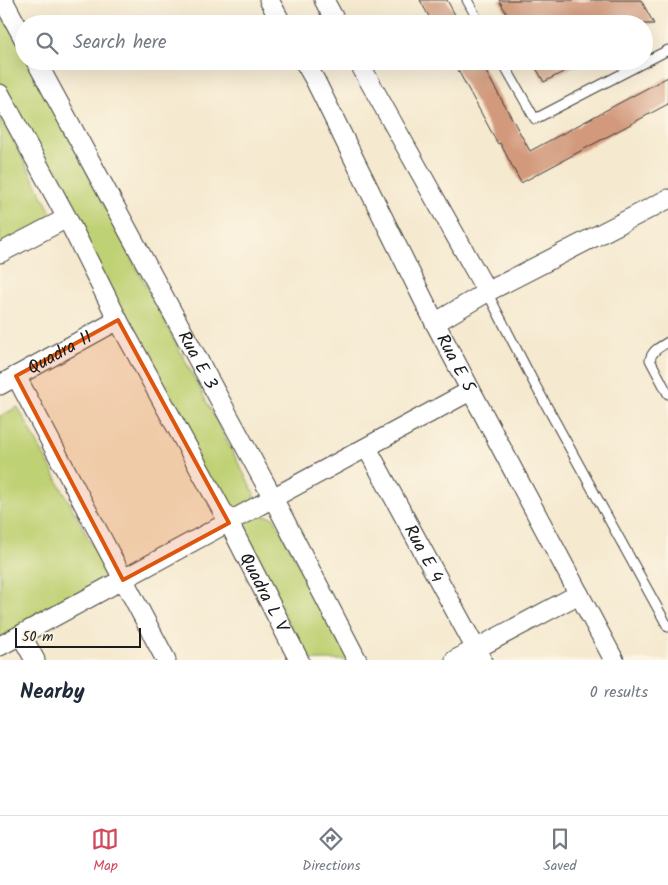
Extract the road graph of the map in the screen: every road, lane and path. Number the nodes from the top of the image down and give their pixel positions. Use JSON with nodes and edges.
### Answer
{"nodes":[{"id":1,"x":3,"y":0,"type":"edge"},
{"id":2,"x":269,"y":0,"type":"edge"},
{"id":3,"x":324,"y":0,"type":"edge"},
{"id":4,"x":467,"y":0,"type":"edge"},
{"id":5,"x":277,"y":15,"type":"edge"},
{"id":6,"x":332,"y":15,"type":"edge"},
{"id":7,"x":475,"y":15,"type":"edge"},
{"id":8,"x":15,"y":22,"type":"edge"},
{"id":9,"x":668,"y":50,"type":"edge"},
{"id":10,"x":653,"y":58,"type":"edge"},
{"id":11,"x":41,"y":70,"type":"edge"},
{"id":12,"x":309,"y":70,"type":"edge"},
{"id":13,"x":363,"y":70,"type":"edge"},
{"id":14,"x":507,"y":70,"type":"edge"},
{"id":15,"x":629,"y":70,"type":"edge"},
{"id":16,"x":0,"y":94,"type":"edge"},
{"id":17,"x":668,"y":199,"type":"edge"},
{"id":18,"x":67,"y":218,"type":"junction"},
{"id":19,"x":0,"y":253,"type":"edge"},
{"id":20,"x":486,"y":292,"type":"junction"},
{"id":21,"x":118,"y":320,"type":"junction"},
{"id":22,"x":435,"y":323,"type":"junction"},
{"id":23,"x":668,"y":342,"type":"edge"},
{"id":24,"x":8,"y":381,"type":"edge"},
{"id":25,"x":470,"y":391,"type":"junction"},
{"id":26,"x":668,"y":394,"type":"edge"},
{"id":27,"x":367,"y":448,"type":"junction"},
{"id":28,"x":272,"y":498,"type":"junction"},
{"id":29,"x":229,"y":523,"type":"junction"},
{"id":30,"x":123,"y":580,"type":"junction"},
{"id":31,"x":579,"y":594,"type":"junction"},
{"id":32,"x":668,"y":627,"type":"edge"},
{"id":33,"x":20,"y":635,"type":"junction"},
{"id":34,"x":0,"y":646,"type":"edge"},
{"id":35,"x":479,"y":654,"type":"edge"},
{"id":36,"x":35,"y":660,"type":"edge"},
{"id":37,"x":166,"y":660,"type":"edge"},
{"id":38,"x":299,"y":660,"type":"edge"},
{"id":39,"x":357,"y":660,"type":"edge"},
{"id":40,"x":455,"y":660,"type":"edge"},
{"id":41,"x":614,"y":660,"type":"edge"}],
"edges":[{"from":1,"to":8,"type":"street"},
{"from":2,"to":5,"type":"street"},
{"from":3,"to":6,"type":"street"},
{"from":4,"to":7,"type":"lane"},
{"from":9,"to":10,"type":"lane"},
{"from":11,"to":28,"type":"street","name":"Rua E 3"},
{"from":12,"to":22,"type":"street","name":"Rua E 5"},
{"from":13,"to":20,"type":"street"},
{"from":14,"to":15,"type":"lane"},
{"from":16,"to":18,"type":"street","name":"Quadra L V"},
{"from":17,"to":20,"type":"street"},
{"from":18,"to":19,"type":"street"},
{"from":18,"to":21,"type":"street","name":"Quadra L V"},
{"from":20,"to":22,"type":"street"},
{"from":20,"to":32,"type":"lane"},
{"from":21,"to":24,"type":"street","name":"Quadra 11"},
{"from":21,"to":29,"type":"street","name":"Quadra L V"},
{"from":22,"to":25,"type":"street","name":"Rua E 5"},
{"from":23,"to":26,"type":"lane"},
{"from":24,"to":30,"type":"street"},
{"from":25,"to":27,"type":"street"},
{"from":25,"to":31,"type":"street","name":"Rua E 5"},
{"from":27,"to":28,"type":"street"},
{"from":27,"to":35,"type":"street","name":"Rua E 4"},
{"from":28,"to":29,"type":"street"},
{"from":28,"to":39,"type":"street","name":"Rua E 3"},
{"from":29,"to":30,"type":"street"},
{"from":29,"to":38,"type":"street","name":"Quadra L V"},
{"from":30,"to":33,"type":"street"},
{"from":30,"to":37,"type":"street"},
{"from":31,"to":35,"type":"street"},
{"from":31,"to":41,"type":"street","name":"Rua E 5"},
{"from":33,"to":34,"type":"street"},
{"from":33,"to":36,"type":"street"},
{"from":35,"to":40,"type":"street"}]}
